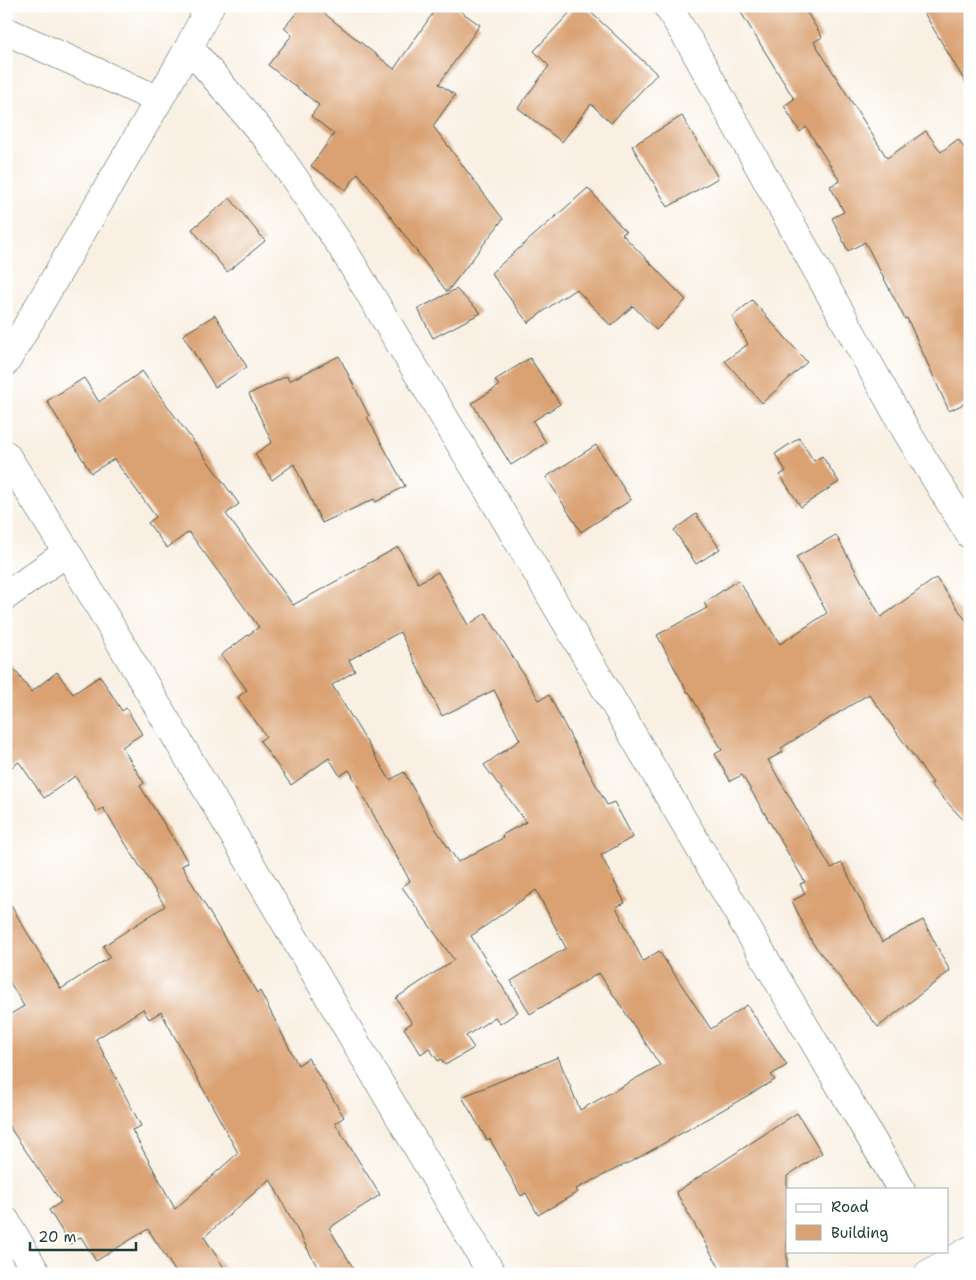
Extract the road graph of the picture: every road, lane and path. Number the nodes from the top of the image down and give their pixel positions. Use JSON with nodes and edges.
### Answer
{"nodes":[{"id":1,"x":210,"y":6,"type":"edge"},
{"id":2,"x":667,"y":6,"type":"edge"},
{"id":3,"x":6,"y":31,"type":"edge"},
{"id":4,"x":189,"y":47,"type":"junction"},
{"id":5,"x":159,"y":100,"type":"junction"},
{"id":6,"x":6,"y":362,"type":"edge"},
{"id":7,"x":6,"y":455,"type":"edge"},
{"id":8,"x":970,"y":535,"type":"edge"},
{"id":9,"x":67,"y":552,"type":"junction"},
{"id":10,"x":6,"y":596,"type":"edge"},
{"id":11,"x":900,"y":1188,"type":"edge"},
{"id":12,"x":6,"y":1221,"type":"edge"},
{"id":13,"x":970,"y":1250,"type":"edge"},
{"id":14,"x":937,"y":1263,"type":"edge"},
{"id":15,"x":37,"y":1274,"type":"edge"},
{"id":16,"x":492,"y":1274,"type":"edge"}],
"edges":[{"from":1,"to":4,"type":"street"},
{"from":2,"to":8,"type":"street"},
{"from":3,"to":5,"type":"street"},
{"from":4,"to":5,"type":"street"},
{"from":4,"to":11,"type":"street"},
{"from":5,"to":6,"type":"street"},
{"from":7,"to":9,"type":"street"},
{"from":9,"to":10,"type":"street"},
{"from":9,"to":16,"type":"street"},
{"from":12,"to":15,"type":"street"},
{"from":13,"to":14,"type":"street"}]}
